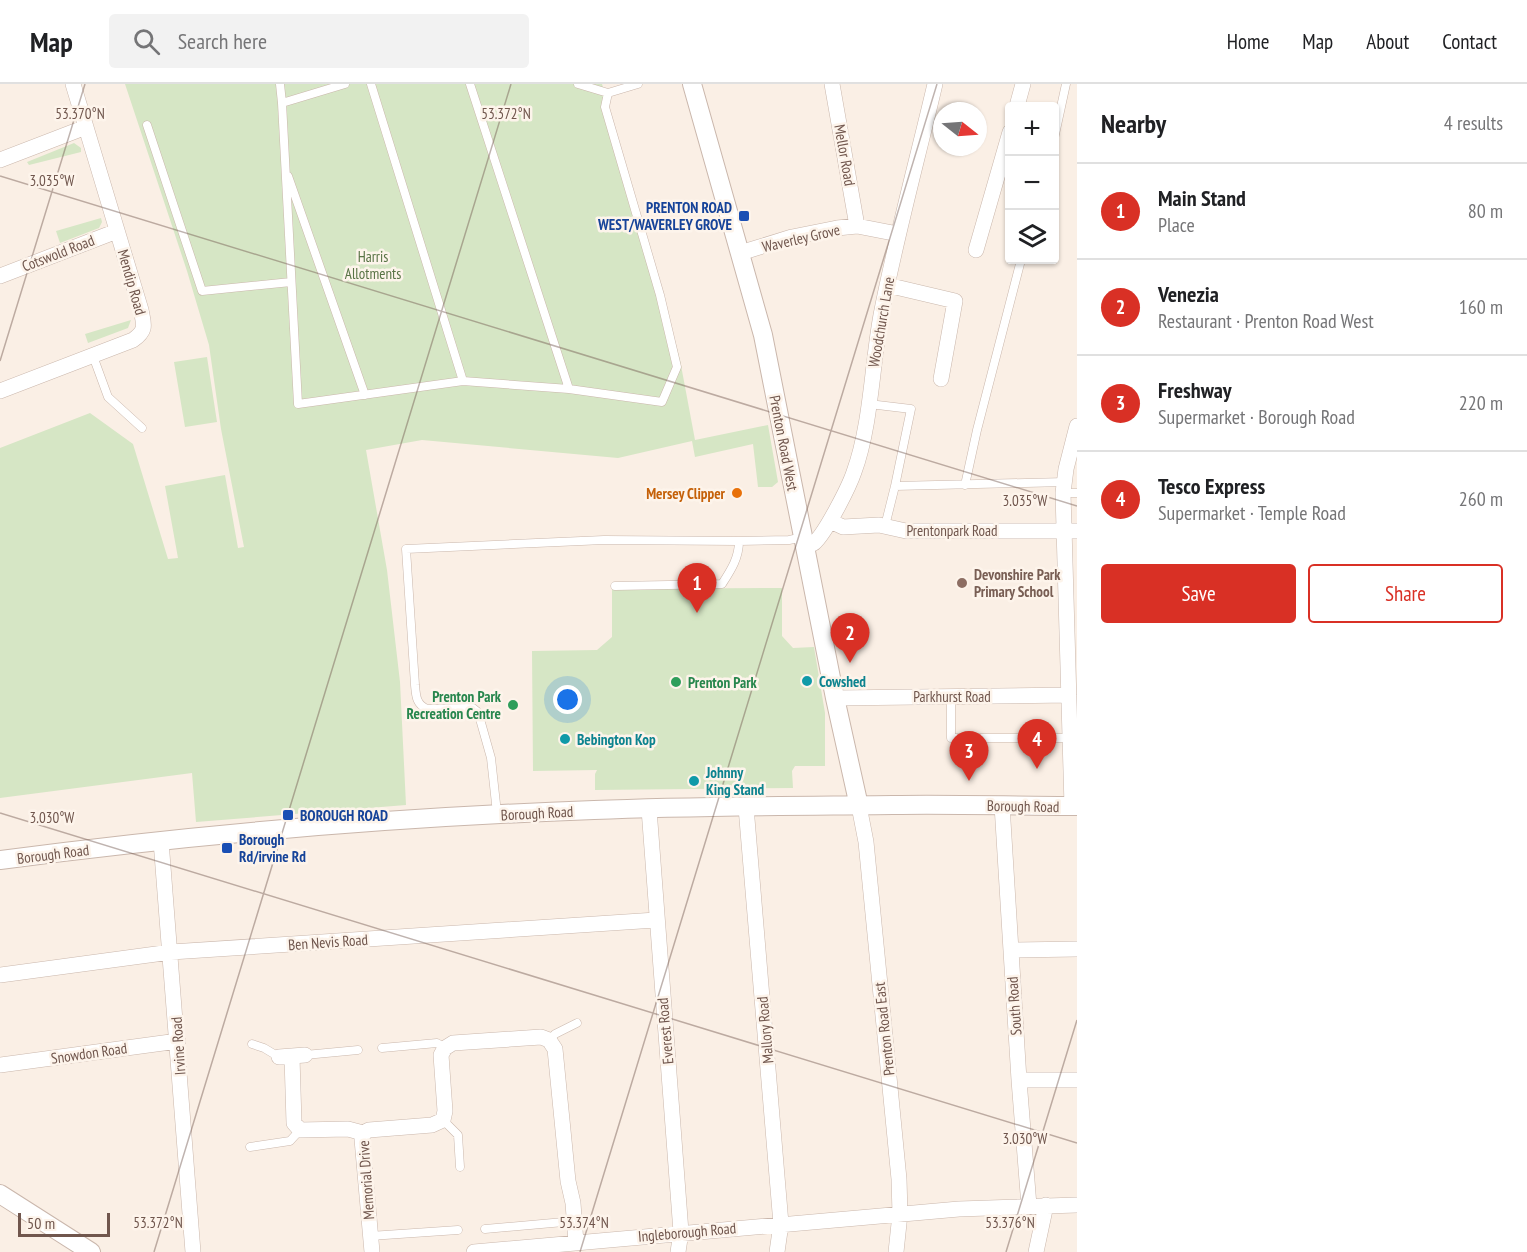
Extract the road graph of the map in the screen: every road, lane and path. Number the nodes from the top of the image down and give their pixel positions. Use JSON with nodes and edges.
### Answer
{"nodes":[{"id":1,"x":73,"y":84,"type":"edge"},
{"id":2,"x":280,"y":84,"type":"edge"},
{"id":3,"x":345,"y":84,"type":"edge"},
{"id":4,"x":371,"y":84,"type":"edge"},
{"id":5,"x":470,"y":84,"type":"edge"},
{"id":6,"x":578,"y":84,"type":"edge"},
{"id":7,"x":638,"y":84,"type":"edge"},
{"id":8,"x":692,"y":84,"type":"edge"},
{"id":9,"x":832,"y":84,"type":"edge"},
{"id":10,"x":935,"y":84,"type":"edge"},
{"id":11,"x":1023,"y":84,"type":"edge"},
{"id":12,"x":1066,"y":84,"type":"edge"},
{"id":13,"x":608,"y":93,"type":"junction"},
{"id":14,"x":1018,"y":102,"type":"edge"},
{"id":15,"x":282,"y":103,"type":"junction"},
{"id":16,"x":1059,"y":116,"type":"edge"},
{"id":17,"x":147,"y":125,"type":"dead end"},
{"id":18,"x":86,"y":127,"type":"junction"},
{"id":19,"x":1005,"y":149,"type":"edge"},
{"id":20,"x":0,"y":160,"type":"edge"},
{"id":21,"x":285,"y":167,"type":"junction"},
{"id":22,"x":857,"y":226,"type":"junction"},
{"id":23,"x":117,"y":231,"type":"junction"},
{"id":24,"x":898,"y":234,"type":"junction"},
{"id":25,"x":976,"y":250,"type":"dead end"},
{"id":26,"x":740,"y":253,"type":"junction"},
{"id":27,"x":1020,"y":264,"type":"edge"},
{"id":28,"x":0,"y":276,"type":"edge"},
{"id":29,"x":291,"y":282,"type":"junction"},
{"id":30,"x":887,"y":285,"type":"junction"},
{"id":31,"x":93,"y":356,"type":"junction"},
{"id":32,"x":941,"y":379,"type":"dead end"},
{"id":33,"x":463,"y":381,"type":"junction"},
{"id":34,"x":569,"y":389,"type":"junction"},
{"id":35,"x":0,"y":392,"type":"edge"},
{"id":36,"x":365,"y":395,"type":"junction"},
{"id":37,"x":868,"y":404,"type":"junction"},
{"id":38,"x":1077,"y":426,"type":"edge"},
{"id":39,"x":142,"y":428,"type":"dead end"},
{"id":40,"x":1075,"y":444,"type":"edge"},
{"id":41,"x":965,"y":485,"type":"junction"},
{"id":42,"x":895,"y":486,"type":"junction"},
{"id":43,"x":1068,"y":490,"type":"edge"},
{"id":44,"x":830,"y":520,"type":"junction"},
{"id":45,"x":885,"y":527,"type":"junction"},
{"id":46,"x":1071,"y":531,"type":"edge"},
{"id":47,"x":739,"y":541,"type":"junction"},
{"id":48,"x":804,"y":542,"type":"junction"},
{"id":49,"x":615,"y":586,"type":"dead end"},
{"id":50,"x":1069,"y":695,"type":"junction"},
{"id":51,"x":951,"y":696,"type":"junction"},
{"id":52,"x":835,"y":698,"type":"junction"},
{"id":53,"x":1073,"y":743,"type":"edge"},
{"id":54,"x":1002,"y":805,"type":"junction"},
{"id":55,"x":859,"y":806,"type":"junction"},
{"id":56,"x":1074,"y":806,"type":"edge"},
{"id":57,"x":746,"y":807,"type":"junction"},
{"id":58,"x":649,"y":809,"type":"junction"},
{"id":59,"x":497,"y":814,"type":"junction"},
{"id":60,"x":161,"y":841,"type":"junction"},
{"id":61,"x":0,"y":860,"type":"edge"},
{"id":62,"x":656,"y":920,"type":"junction"},
{"id":63,"x":1011,"y":950,"type":"junction"},
{"id":64,"x":1077,"y":950,"type":"edge"},
{"id":65,"x":171,"y":952,"type":"junction"},
{"id":66,"x":0,"y":975,"type":"edge"},
{"id":67,"x":577,"y":1023,"type":"dead end"},
{"id":68,"x":549,"y":1040,"type":"junction"},
{"id":69,"x":178,"y":1041,"type":"junction"},
{"id":70,"x":252,"y":1044,"type":"dead end"},
{"id":71,"x":381,"y":1048,"type":"dead end"},
{"id":72,"x":445,"y":1048,"type":"junction"},
{"id":73,"x":358,"y":1050,"type":"dead end"},
{"id":74,"x":292,"y":1056,"type":"junction"},
{"id":75,"x":0,"y":1065,"type":"edge"},
{"id":76,"x":1019,"y":1080,"type":"junction"},
{"id":77,"x":1077,"y":1080,"type":"edge"},
{"id":78,"x":443,"y":1120,"type":"junction"},
{"id":79,"x":300,"y":1130,"type":"junction"},
{"id":80,"x":363,"y":1133,"type":"junction"},
{"id":81,"x":250,"y":1147,"type":"dead end"},
{"id":82,"x":460,"y":1167,"type":"dead end"},
{"id":83,"x":0,"y":1194,"type":"edge"},
{"id":84,"x":1046,"y":1205,"type":"junction"},
{"id":85,"x":1077,"y":1205,"type":"edge"},
{"id":86,"x":1029,"y":1206,"type":"junction"},
{"id":87,"x":900,"y":1214,"type":"junction"},
{"id":88,"x":575,"y":1221,"type":"junction"},
{"id":89,"x":781,"y":1224,"type":"junction"},
{"id":90,"x":485,"y":1229,"type":"dead end"},
{"id":91,"x":458,"y":1230,"type":"dead end"},
{"id":92,"x":681,"y":1232,"type":"junction"},
{"id":93,"x":370,"y":1236,"type":"junction"},
{"id":94,"x":572,"y":1246,"type":"edge"},
{"id":95,"x":91,"y":1252,"type":"edge"},
{"id":96,"x":193,"y":1252,"type":"edge"},
{"id":97,"x":372,"y":1252,"type":"edge"},
{"id":98,"x":474,"y":1252,"type":"edge"},
{"id":99,"x":678,"y":1252,"type":"edge"},
{"id":100,"x":777,"y":1252,"type":"edge"},
{"id":101,"x":896,"y":1252,"type":"edge"},
{"id":102,"x":1036,"y":1252,"type":"edge"}],
"edges":[{"from":1,"to":18,"type":"street","name":"Mendip Road"},
{"from":2,"to":15,"type":"lane"},
{"from":3,"to":15,"type":"lane"},
{"from":4,"to":33,"type":"lane"},
{"from":5,"to":34,"type":"lane"},
{"from":6,"to":13,"type":"lane"},
{"from":7,"to":13,"type":"lane"},
{"from":8,"to":26,"type":"street","name":"Prenton Road West"},
{"from":9,"to":22,"type":"street","name":"Mellor Road"},
{"from":10,"to":24,"type":"street","name":"Woodchurch Lane"},
{"from":11,"to":14,"type":"street"},
{"from":12,"to":16,"type":"lane"},
{"from":13,"to":34,"type":"lane"},
{"from":15,"to":21,"type":"lane"},
{"from":17,"to":29,"type":"lane"},
{"from":18,"to":20,"type":"street"},
{"from":18,"to":23,"type":"street","name":"Mendip Road"},
{"from":19,"to":25,"type":"street"},
{"from":21,"to":29,"type":"lane"},
{"from":21,"to":36,"type":"lane"},
{"from":22,"to":24,"type":"street","name":"Waverley Grove"},
{"from":22,"to":26,"type":"street","name":"Waverley Grove"},
{"from":23,"to":28,"type":"street","name":"Cotswold Road"},
{"from":23,"to":31,"type":"street","name":"Mendip Road"},
{"from":24,"to":30,"type":"street","name":"Woodchurch Lane"},
{"from":26,"to":48,"type":"street","name":"Prenton Road West"},
{"from":27,"to":41,"type":"lane"},
{"from":29,"to":36,"type":"lane"},
{"from":30,"to":32,"type":"street"},
{"from":30,"to":37,"type":"street","name":"Woodchurch Lane"},
{"from":31,"to":35,"type":"street","name":"Mendip Road"},
{"from":31,"to":39,"type":"lane"},
{"from":33,"to":34,"type":"lane"},
{"from":33,"to":36,"type":"lane"},
{"from":37,"to":42,"type":"lane"},
{"from":37,"to":44,"type":"street","name":"Woodchurch Lane"},
{"from":38,"to":40,"type":"street"},
{"from":40,"to":43,"type":"street"},
{"from":41,"to":42,"type":"lane"},
{"from":41,"to":43,"type":"lane"},
{"from":42,"to":45,"type":"lane"},
{"from":43,"to":46,"type":"street"},
{"from":44,"to":45,"type":"street","name":"Prentonpark Road"},
{"from":44,"to":48,"type":"street","name":"Woodchurch Lane"},
{"from":45,"to":46,"type":"street","name":"Prentonpark Road"},
{"from":46,"to":50,"type":"street"},
{"from":47,"to":48,"type":"lane"},
{"from":47,"to":49,"type":"lane"},
{"from":47,"to":59,"type":"lane"},
{"from":48,"to":52,"type":"street","name":"Prenton Road West"},
{"from":50,"to":51,"type":"street","name":"Parkhurst Road"},
{"from":50,"to":53,"type":"street"},
{"from":51,"to":52,"type":"street","name":"Parkhurst Road"},
{"from":51,"to":53,"type":"lane"},
{"from":52,"to":55,"type":"street","name":"Prenton Road West"},
{"from":53,"to":56,"type":"street"},
{"from":54,"to":55,"type":"street","name":"Borough Road"},
{"from":54,"to":56,"type":"street","name":"Borough Road"},
{"from":54,"to":63,"type":"street","name":"South Road"},
{"from":55,"to":57,"type":"street","name":"Borough Road"},
{"from":55,"to":87,"type":"street","name":"Prenton Road East"},
{"from":57,"to":58,"type":"street","name":"Borough Road"},
{"from":57,"to":89,"type":"street","name":"Mallory Road"},
{"from":58,"to":59,"type":"street","name":"Borough Road"},
{"from":58,"to":62,"type":"street","name":"Everest Road"},
{"from":59,"to":60,"type":"street","name":"Borough Road"},
{"from":60,"to":61,"type":"street","name":"Borough Road"},
{"from":60,"to":65,"type":"street","name":"Irvine Road"},
{"from":62,"to":65,"type":"street","name":"Ben Nevis Road"},
{"from":62,"to":92,"type":"street","name":"Everest Road"},
{"from":63,"to":64,"type":"street"},
{"from":63,"to":76,"type":"street","name":"South Road"},
{"from":65,"to":66,"type":"street","name":"Ben Nevis Road"},
{"from":65,"to":69,"type":"street","name":"Irvine Road"},
{"from":67,"to":68,"type":"lane"},
{"from":68,"to":72,"type":"street"},
{"from":68,"to":88,"type":"street"},
{"from":69,"to":75,"type":"street","name":"Snowdon Road"},
{"from":69,"to":96,"type":"street","name":"Irvine Road"},
{"from":70,"to":74,"type":"lane"},
{"from":71,"to":72,"type":"lane"},
{"from":72,"to":78,"type":"street"},
{"from":73,"to":74,"type":"lane"},
{"from":74,"to":79,"type":"street"},
{"from":76,"to":77,"type":"street"},
{"from":76,"to":86,"type":"street","name":"South Road"},
{"from":78,"to":80,"type":"street","name":"Memorial Drive"},
{"from":78,"to":82,"type":"lane"},
{"from":79,"to":80,"type":"street"},
{"from":79,"to":81,"type":"lane"},
{"from":80,"to":93,"type":"street","name":"Memorial Drive"},
{"from":83,"to":95,"type":"street"},
{"from":84,"to":85,"type":"street","name":"Ingleborough Road"},
{"from":84,"to":86,"type":"street","name":"Ingleborough Road"},
{"from":84,"to":102,"type":"street"},
{"from":86,"to":87,"type":"street","name":"Ingleborough Road"},
{"from":87,"to":89,"type":"street","name":"Ingleborough Road"},
{"from":87,"to":101,"type":"street","name":"Prenton Road East"},
{"from":88,"to":90,"type":"lane"},
{"from":88,"to":94,"type":"street"},
{"from":89,"to":92,"type":"street","name":"Ingleborough Road"},
{"from":89,"to":100,"type":"street","name":"Mallory Road"},
{"from":91,"to":93,"type":"lane","name":"Memorial Drive"},
{"from":92,"to":94,"type":"street","name":"Ingleborough Road"},
{"from":92,"to":99,"type":"street","name":"Everest Road"},
{"from":93,"to":97,"type":"street","name":"Memorial Drive"},
{"from":94,"to":98,"type":"street","name":"Ingleborough Road"}]}
